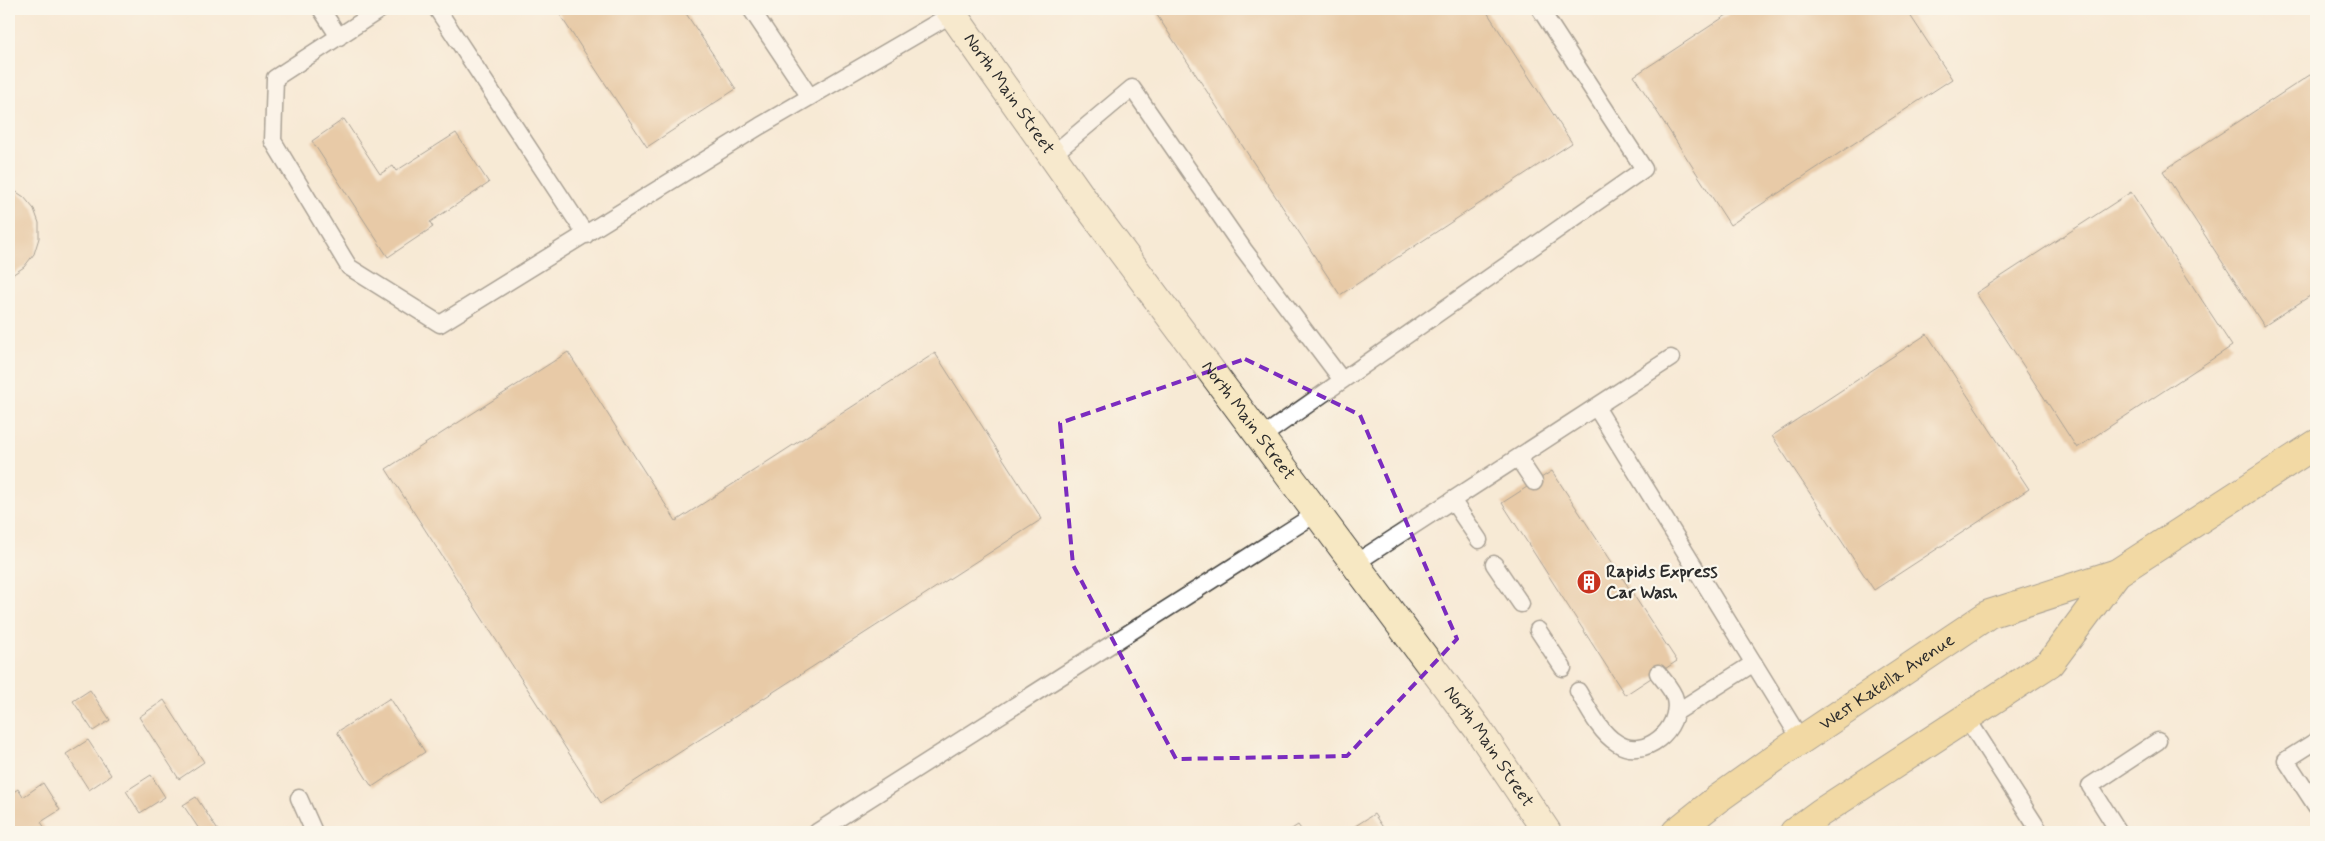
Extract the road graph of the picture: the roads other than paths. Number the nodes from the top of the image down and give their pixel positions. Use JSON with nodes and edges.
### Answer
{"nodes":[{"id":1,"x":321,"y":9,"type":"edge"},
{"id":2,"x":381,"y":9,"type":"edge"},
{"id":3,"x":437,"y":9,"type":"edge"},
{"id":4,"x":751,"y":9,"type":"edge"},
{"id":5,"x":1540,"y":9,"type":"edge"},
{"id":6,"x":951,"y":11,"type":"edge"},
{"id":7,"x":338,"y":37,"type":"junction"},
{"id":8,"x":810,"y":97,"type":"junction"},
{"id":9,"x":1051,"y":156,"type":"junction"},
{"id":10,"x":586,"y":235,"type":"junction"},
{"id":11,"x":1672,"y":358,"type":"dead end"},
{"id":12,"x":1342,"y":380,"type":"junction"},
{"id":13,"x":1596,"y":407,"type":"junction"},
{"id":14,"x":1260,"y":438,"type":"junction"},
{"id":15,"x":2316,"y":444,"type":"edge"},
{"id":16,"x":1518,"y":458,"type":"junction"},
{"id":17,"x":1534,"y":482,"type":"dead end"},
{"id":18,"x":1452,"y":500,"type":"junction"},
{"id":19,"x":1316,"y":513,"type":"junction"},
{"id":20,"x":1479,"y":540,"type":"dead end"},
{"id":21,"x":1354,"y":564,"type":"junction"},
{"id":22,"x":1494,"y":564,"type":"dead end"},
{"id":23,"x":2117,"y":573,"type":"junction"},
{"id":24,"x":1521,"y":604,"type":"dead end"},
{"id":25,"x":1538,"y":630,"type":"dead end"},
{"id":26,"x":1754,"y":663,"type":"junction"},
{"id":27,"x":1563,"y":668,"type":"dead end"},
{"id":28,"x":1658,"y":673,"type":"dead end"},
{"id":29,"x":1578,"y":691,"type":"dead end"},
{"id":30,"x":1675,"y":713,"type":"junction"},
{"id":31,"x":1966,"y":717,"type":"junction"},
{"id":32,"x":1801,"y":740,"type":"junction"},
{"id":33,"x":2158,"y":741,"type":"dead end"},
{"id":34,"x":2316,"y":741,"type":"edge"},
{"id":35,"x":299,"y":798,"type":"dead end"},
{"id":36,"x":2316,"y":806,"type":"edge"},
{"id":37,"x":314,"y":832,"type":"edge"},
{"id":38,"x":817,"y":832,"type":"edge"},
{"id":39,"x":1547,"y":832,"type":"edge"},
{"id":40,"x":1676,"y":832,"type":"edge"},
{"id":41,"x":1794,"y":832,"type":"edge"},
{"id":42,"x":2040,"y":832,"type":"edge"},
{"id":43,"x":2119,"y":832,"type":"edge"}],
"edges":[{"from":1,"to":7,"type":"lane"},
{"from":2,"to":7,"type":"lane"},
{"from":3,"to":10,"type":"lane"},
{"from":4,"to":8,"type":"lane"},
{"from":5,"to":12,"type":"lane"},
{"from":6,"to":8,"type":"lane"},
{"from":6,"to":9,"type":"main road","name":"North Main Street"},
{"from":7,"to":10,"type":"lane"},
{"from":8,"to":10,"type":"lane"},
{"from":9,"to":12,"type":"lane"},
{"from":9,"to":14,"type":"main road","name":"North Main Street"},
{"from":11,"to":13,"type":"lane"},
{"from":12,"to":14,"type":"lane"},
{"from":13,"to":16,"type":"lane"},
{"from":13,"to":26,"type":"lane"},
{"from":14,"to":19,"type":"main road","name":"North Main Street"},
{"from":15,"to":23,"type":"main road","name":"West Katella Avenue"},
{"from":16,"to":17,"type":"lane"},
{"from":16,"to":18,"type":"lane"},
{"from":18,"to":20,"type":"lane"},
{"from":18,"to":21,"type":"lane"},
{"from":19,"to":21,"type":"main road","name":"North Main Street"},
{"from":19,"to":38,"type":"lane"},
{"from":21,"to":39,"type":"main road","name":"North Main Street"},
{"from":22,"to":24,"type":"lane"},
{"from":23,"to":31,"type":"main road","name":"West Katella Avenue"},
{"from":23,"to":32,"type":"main road","name":"West Katella Avenue"},
{"from":25,"to":27,"type":"lane"},
{"from":26,"to":30,"type":"lane"},
{"from":26,"to":32,"type":"lane"},
{"from":28,"to":30,"type":"lane"},
{"from":29,"to":30,"type":"lane"},
{"from":31,"to":41,"type":"main road","name":"West Katella Avenue"},
{"from":31,"to":42,"type":"lane"},
{"from":32,"to":40,"type":"main road","name":"West Katella Avenue"},
{"from":33,"to":43,"type":"lane"},
{"from":34,"to":36,"type":"lane"},
{"from":35,"to":37,"type":"lane"}]}
